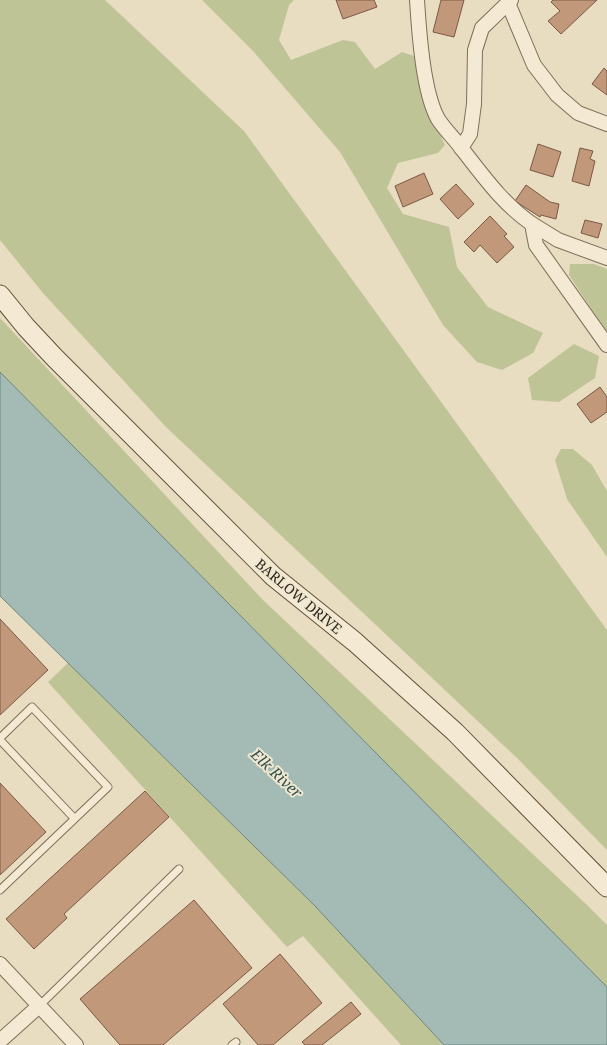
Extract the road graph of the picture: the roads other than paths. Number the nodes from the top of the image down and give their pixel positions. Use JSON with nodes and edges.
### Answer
{"nodes":[{"id":1,"x":417,"y":0,"type":"edge"},
{"id":2,"x":510,"y":1,"type":"edge"},
{"id":3,"x":607,"y":124,"type":"edge"},
{"id":4,"x":462,"y":148,"type":"junction"},
{"id":5,"x":532,"y":224,"type":"junction"},
{"id":6,"x":607,"y":258,"type":"edge"},
{"id":7,"x":0,"y":295,"type":"edge"},
{"id":8,"x":607,"y":345,"type":"edge"},
{"id":9,"x":0,"y":739,"type":"edge"},
{"id":10,"x":74,"y":818,"type":"junction"},
{"id":11,"x":179,"y":869,"type":"dead end"},
{"id":12,"x":607,"y":887,"type":"edge"},
{"id":13,"x":0,"y":890,"type":"edge"},
{"id":14,"x":0,"y":964,"type":"edge"},
{"id":15,"x":40,"y":1006,"type":"junction"},
{"id":16,"x":0,"y":1041,"type":"edge"},
{"id":17,"x":76,"y":1045,"type":"edge"}],
"edges":[{"from":1,"to":4,"type":"street"},
{"from":2,"to":3,"type":"street"},
{"from":2,"to":4,"type":"street"},
{"from":4,"to":5,"type":"street"},
{"from":5,"to":6,"type":"street"},
{"from":5,"to":8,"type":"street"},
{"from":7,"to":12,"type":"street","name":"BARLOW DRIVE"},
{"from":9,"to":10,"type":"lane"},
{"from":9,"to":10,"type":"lane"},
{"from":10,"to":13,"type":"lane"},
{"from":11,"to":15,"type":"lane"},
{"from":14,"to":15,"type":"street"},
{"from":15,"to":16,"type":"street"},
{"from":15,"to":17,"type":"street"}]}
